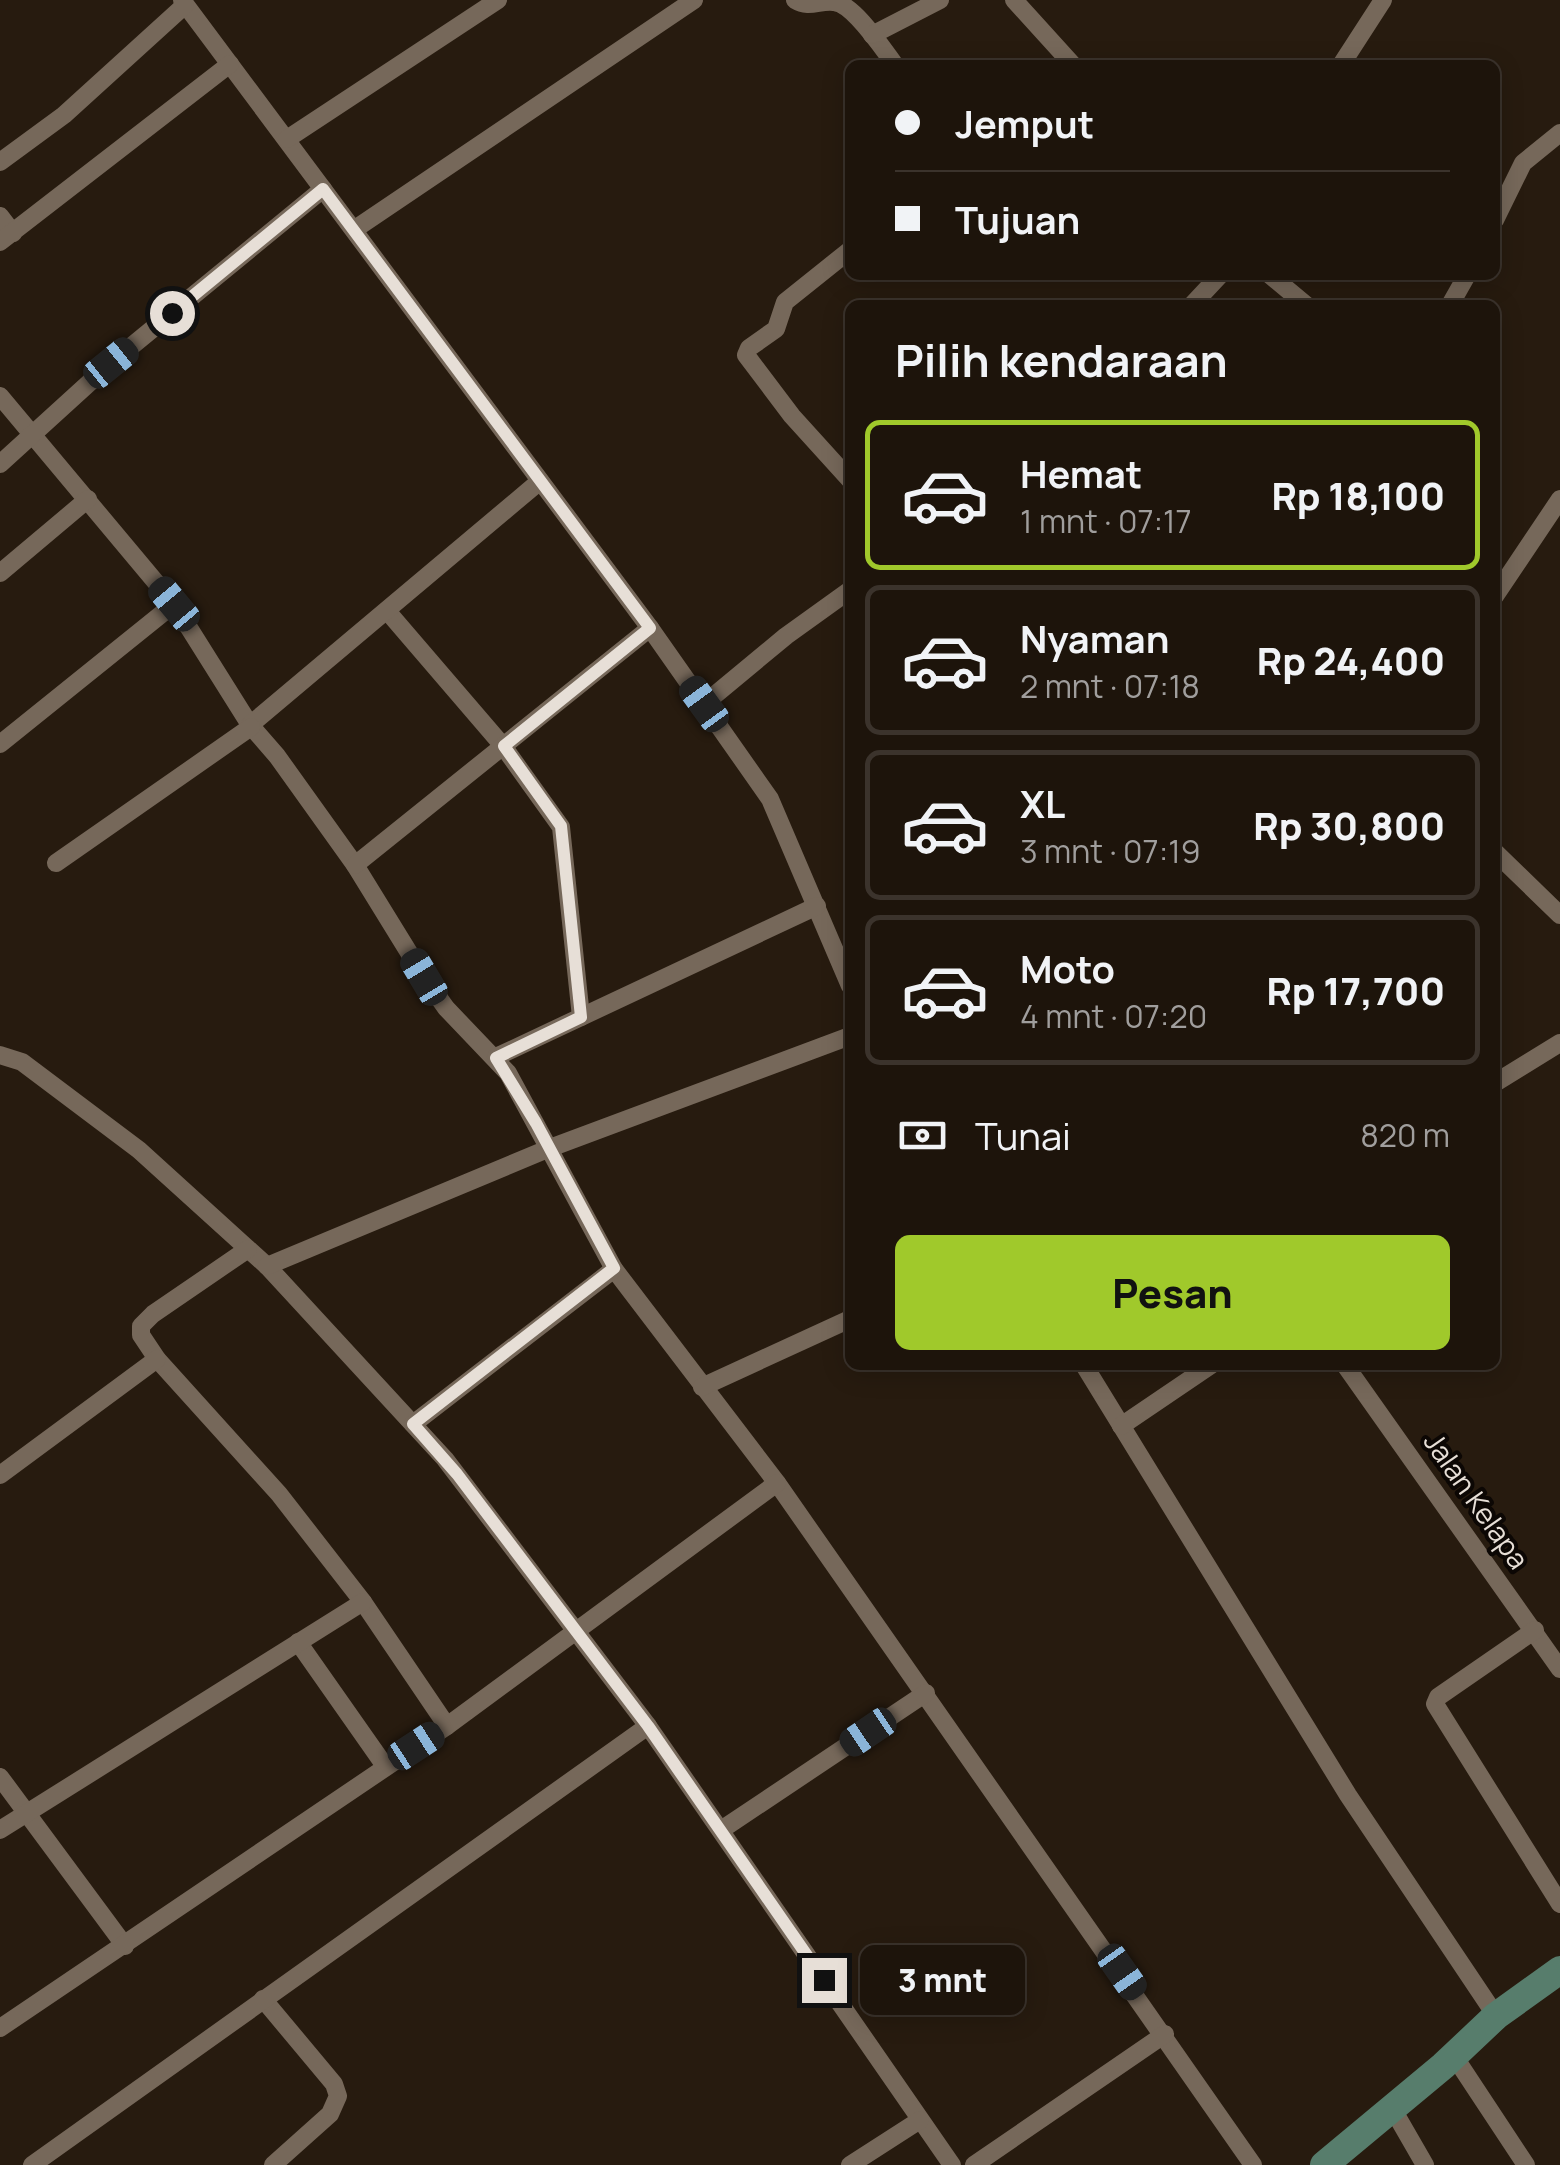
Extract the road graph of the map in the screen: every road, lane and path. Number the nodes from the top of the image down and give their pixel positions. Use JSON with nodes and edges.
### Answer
{"nodes":[{"id":1,"x":498,"y":0,"type":"edge"},
{"id":2,"x":694,"y":0,"type":"edge"},
{"id":3,"x":795,"y":0,"type":"edge"},
{"id":4,"x":940,"y":0,"type":"edge"},
{"id":5,"x":1014,"y":0,"type":"edge"},
{"id":6,"x":1383,"y":0,"type":"edge"},
{"id":7,"x":184,"y":2,"type":"edge"},
{"id":8,"x":872,"y":34,"type":"junction"},
{"id":9,"x":892,"y":60,"type":"edge"},
{"id":10,"x":1068,"y":60,"type":"edge"},
{"id":11,"x":1344,"y":60,"type":"edge"},
{"id":12,"x":230,"y":64,"type":"junction"},
{"id":13,"x":1560,"y":133,"type":"edge"},
{"id":14,"x":288,"y":140,"type":"junction"},
{"id":15,"x":0,"y":162,"type":"edge"},
{"id":16,"x":323,"y":189,"type":"junction"},
{"id":17,"x":1500,"y":210,"type":"edge"},
{"id":18,"x":0,"y":216,"type":"edge"},
{"id":19,"x":355,"y":229,"type":"junction"},
{"id":20,"x":6,"y":237,"type":"edge"},
{"id":21,"x":845,"y":254,"type":"edge"},
{"id":22,"x":1215,"y":280,"type":"edge"},
{"id":23,"x":1276,"y":280,"type":"edge"},
{"id":24,"x":1197,"y":300,"type":"edge"},
{"id":25,"x":1300,"y":300,"type":"edge"},
{"id":26,"x":0,"y":396,"type":"edge"},
{"id":27,"x":34,"y":434,"type":"junction"},
{"id":28,"x":0,"y":464,"type":"edge"},
{"id":29,"x":845,"y":474,"type":"edge"},
{"id":30,"x":540,"y":481,"type":"junction"},
{"id":31,"x":88,"y":499,"type":"junction"},
{"id":32,"x":1560,"y":499,"type":"edge"},
{"id":33,"x":0,"y":573,"type":"edge"},
{"id":34,"x":1500,"y":589,"type":"edge"},
{"id":35,"x":845,"y":594,"type":"edge"},
{"id":36,"x":174,"y":604,"type":"junction"},
{"id":37,"x":388,"y":612,"type":"junction"},
{"id":38,"x":650,"y":628,"type":"junction"},
{"id":39,"x":704,"y":704,"type":"junction"},
{"id":40,"x":250,"y":726,"type":"junction"},
{"id":41,"x":0,"y":744,"type":"edge"},
{"id":42,"x":504,"y":746,"type":"junction"},
{"id":43,"x":1500,"y":857,"type":"edge"},
{"id":44,"x":56,"y":864,"type":"dead end"},
{"id":45,"x":355,"y":865,"type":"junction"},
{"id":46,"x":818,"y":906,"type":"junction"},
{"id":47,"x":1560,"y":915,"type":"edge"},
{"id":48,"x":845,"y":974,"type":"edge"},
{"id":49,"x":581,"y":1017,"type":"junction"},
{"id":50,"x":845,"y":1038,"type":"edge"},
{"id":51,"x":1560,"y":1043,"type":"edge"},
{"id":52,"x":0,"y":1055,"type":"edge"},
{"id":53,"x":496,"y":1058,"type":"junction"},
{"id":54,"x":1500,"y":1080,"type":"edge"},
{"id":55,"x":550,"y":1148,"type":"junction"},
{"id":56,"x":248,"y":1249,"type":"junction"},
{"id":57,"x":267,"y":1266,"type":"junction"},
{"id":58,"x":614,"y":1268,"type":"junction"},
{"id":59,"x":845,"y":1321,"type":"edge"},
{"id":60,"x":157,"y":1359,"type":"junction"},
{"id":61,"x":1087,"y":1370,"type":"edge"},
{"id":62,"x":1204,"y":1370,"type":"edge"},
{"id":63,"x":1349,"y":1370,"type":"edge"},
{"id":64,"x":702,"y":1387,"type":"junction"},
{"id":65,"x":413,"y":1424,"type":"junction"},
{"id":66,"x":1121,"y":1426,"type":"junction"},
{"id":67,"x":0,"y":1475,"type":"edge"},
{"id":68,"x":778,"y":1483,"type":"junction"},
{"id":69,"x":363,"y":1602,"type":"junction"},
{"id":70,"x":1535,"y":1630,"type":"junction"},
{"id":71,"x":575,"y":1634,"type":"junction"},
{"id":72,"x":298,"y":1642,"type":"junction"},
{"id":73,"x":1560,"y":1668,"type":"edge"},
{"id":74,"x":926,"y":1693,"type":"junction"},
{"id":75,"x":447,"y":1726,"type":"junction"},
{"id":76,"x":648,"y":1726,"type":"junction"},
{"id":77,"x":385,"y":1766,"type":"junction"},
{"id":78,"x":0,"y":1777,"type":"edge"},
{"id":79,"x":26,"y":1813,"type":"junction"},
{"id":80,"x":0,"y":1830,"type":"edge"},
{"id":81,"x":721,"y":1830,"type":"junction"},
{"id":82,"x":1560,"y":1904,"type":"edge"},
{"id":83,"x":125,"y":1946,"type":"junction"},
{"id":84,"x":1560,"y":1970,"type":"edge"},
{"id":85,"x":262,"y":2000,"type":"junction"},
{"id":86,"x":1496,"y":2016,"type":"junction"},
{"id":87,"x":0,"y":2028,"type":"edge"},
{"id":88,"x":1165,"y":2034,"type":"junction"},
{"id":89,"x":1454,"y":2056,"type":"junction"},
{"id":90,"x":1390,"y":2106,"type":"junction"},
{"id":91,"x":920,"y":2120,"type":"junction"},
{"id":92,"x":1250,"y":2164,"type":"edge"},
{"id":93,"x":32,"y":2165,"type":"edge"},
{"id":94,"x":273,"y":2165,"type":"edge"},
{"id":95,"x":850,"y":2165,"type":"edge"},
{"id":96,"x":952,"y":2165,"type":"edge"},
{"id":97,"x":974,"y":2165,"type":"edge"},
{"id":98,"x":1324,"y":2165,"type":"edge"},
{"id":99,"x":1426,"y":2165,"type":"edge"},
{"id":100,"x":1526,"y":2165,"type":"edge"}],
"edges":[{"from":1,"to":14,"type":"street"},
{"from":2,"to":19,"type":"street"},
{"from":3,"to":8,"type":"street"},
{"from":4,"to":8,"type":"street"},
{"from":5,"to":10,"type":"street"},
{"from":6,"to":11,"type":"street"},
{"from":7,"to":12,"type":"street"},
{"from":7,"to":15,"type":"street"},
{"from":8,"to":9,"type":"street"},
{"from":12,"to":14,"type":"street"},
{"from":12,"to":20,"type":"street"},
{"from":13,"to":17,"type":"street"},
{"from":14,"to":16,"type":"street"},
{"from":16,"to":19,"type":"street"},
{"from":16,"to":27,"type":"street"},
{"from":18,"to":20,"type":"street"},
{"from":19,"to":30,"type":"street"},
{"from":21,"to":29,"type":"street"},
{"from":22,"to":24,"type":"street"},
{"from":23,"to":25,"type":"street"},
{"from":26,"to":27,"type":"street"},
{"from":27,"to":28,"type":"street"},
{"from":27,"to":31,"type":"street"},
{"from":30,"to":37,"type":"street"},
{"from":30,"to":38,"type":"street"},
{"from":31,"to":33,"type":"street"},
{"from":31,"to":36,"type":"street"},
{"from":32,"to":34,"type":"street"},
{"from":35,"to":39,"type":"street"},
{"from":36,"to":40,"type":"street"},
{"from":36,"to":41,"type":"street"},
{"from":37,"to":40,"type":"street"},
{"from":37,"to":42,"type":"street"},
{"from":38,"to":39,"type":"street"},
{"from":38,"to":42,"type":"street"},
{"from":39,"to":46,"type":"street"},
{"from":40,"to":44,"type":"street"},
{"from":40,"to":45,"type":"street"},
{"from":42,"to":45,"type":"street"},
{"from":42,"to":49,"type":"street"},
{"from":43,"to":47,"type":"street"},
{"from":45,"to":53,"type":"street"},
{"from":46,"to":48,"type":"street"},
{"from":46,"to":49,"type":"street"},
{"from":49,"to":53,"type":"street"},
{"from":50,"to":55,"type":"street"},
{"from":51,"to":54,"type":"street"},
{"from":52,"to":56,"type":"street"},
{"from":53,"to":55,"type":"street"},
{"from":55,"to":57,"type":"street"},
{"from":55,"to":58,"type":"street"},
{"from":56,"to":57,"type":"street"},
{"from":56,"to":60,"type":"street"},
{"from":57,"to":65,"type":"street"},
{"from":58,"to":64,"type":"street"},
{"from":58,"to":65,"type":"street"},
{"from":59,"to":64,"type":"street"},
{"from":60,"to":67,"type":"street"},
{"from":60,"to":69,"type":"street"},
{"from":61,"to":66,"type":"street"},
{"from":62,"to":66,"type":"street"},
{"from":63,"to":70,"type":"street","name":"Jalan Kelapa"},
{"from":64,"to":68,"type":"street"},
{"from":65,"to":71,"type":"street"},
{"from":66,"to":86,"type":"street"},
{"from":68,"to":71,"type":"street"},
{"from":68,"to":74,"type":"street"},
{"from":69,"to":72,"type":"street"},
{"from":69,"to":75,"type":"street"},
{"from":70,"to":73,"type":"street","name":"Jalan Kelapa"},
{"from":70,"to":82,"type":"street"},
{"from":71,"to":75,"type":"street"},
{"from":71,"to":76,"type":"street"},
{"from":72,"to":77,"type":"street"},
{"from":72,"to":79,"type":"street"},
{"from":74,"to":81,"type":"street"},
{"from":74,"to":88,"type":"street"},
{"from":75,"to":77,"type":"street"},
{"from":76,"to":81,"type":"street"},
{"from":76,"to":85,"type":"street"},
{"from":77,"to":83,"type":"street"},
{"from":78,"to":79,"type":"street"},
{"from":79,"to":80,"type":"street"},
{"from":79,"to":83,"type":"street"},
{"from":81,"to":91,"type":"street"},
{"from":83,"to":87,"type":"street"},
{"from":84,"to":86,"type":"main road"},
{"from":85,"to":93,"type":"street"},
{"from":85,"to":94,"type":"street"},
{"from":86,"to":89,"type":"main road"},
{"from":88,"to":92,"type":"street"},
{"from":88,"to":97,"type":"street"},
{"from":89,"to":90,"type":"main road"},
{"from":89,"to":100,"type":"street"},
{"from":90,"to":98,"type":"main road"},
{"from":90,"to":99,"type":"street"},
{"from":91,"to":95,"type":"street"},
{"from":91,"to":96,"type":"street"}]}
